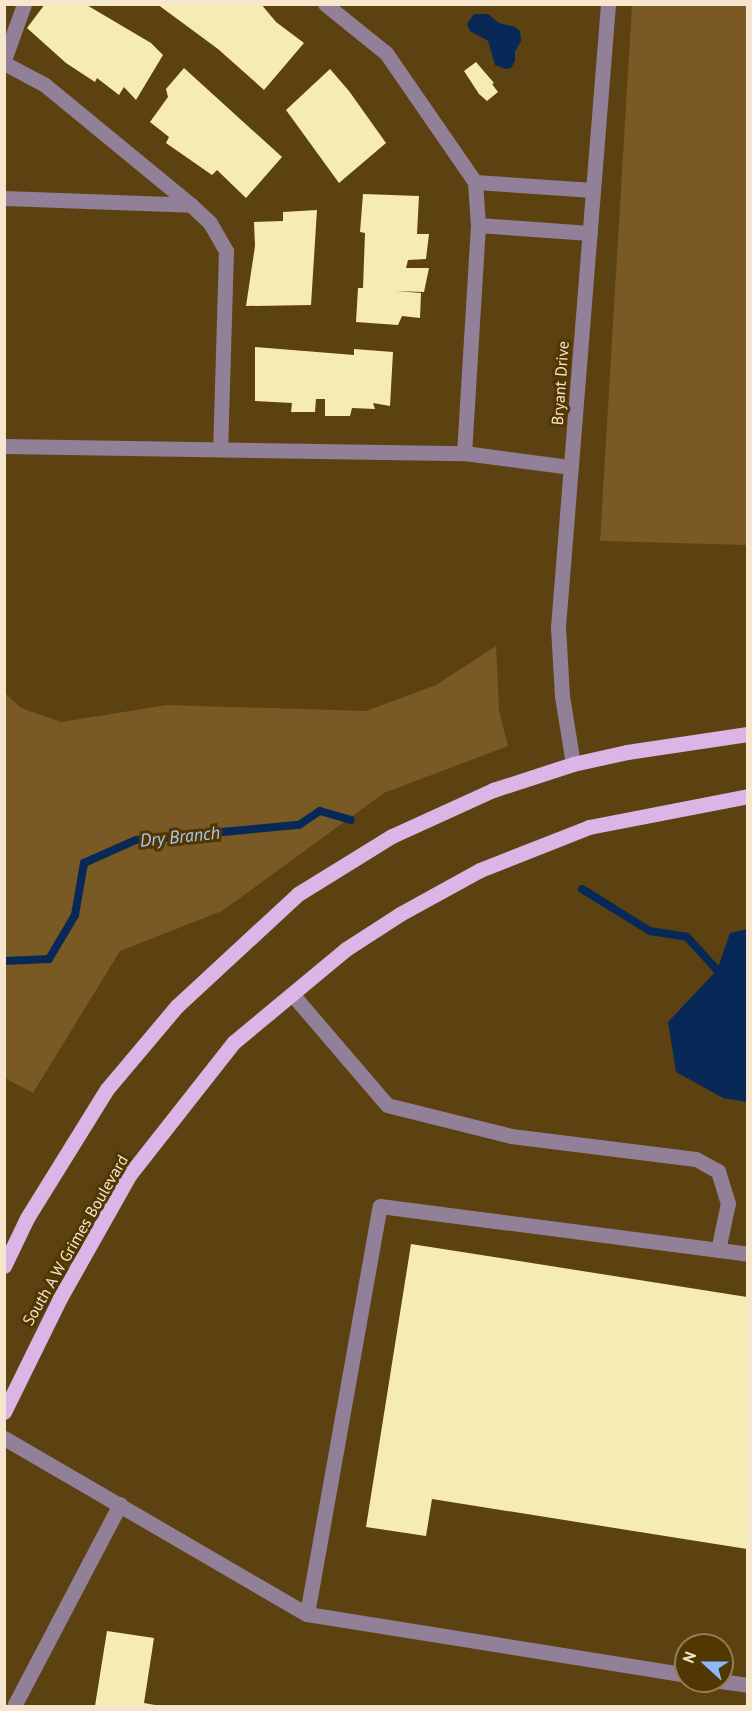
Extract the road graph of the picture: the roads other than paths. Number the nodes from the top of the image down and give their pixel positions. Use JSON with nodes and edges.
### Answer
{"nodes":[{"id":1,"x":24,"y":4,"type":"edge"},
{"id":2,"x":325,"y":4,"type":"edge"},
{"id":3,"x":608,"y":4,"type":"edge"},
{"id":4,"x":4,"y":61,"type":"edge"},
{"id":5,"x":475,"y":182,"type":"junction"},
{"id":6,"x":593,"y":190,"type":"junction"},
{"id":7,"x":4,"y":198,"type":"edge"},
{"id":8,"x":191,"y":205,"type":"junction"},
{"id":9,"x":478,"y":225,"type":"junction"},
{"id":10,"x":590,"y":233,"type":"junction"},
{"id":11,"x":4,"y":446,"type":"edge"},
{"id":12,"x":220,"y":448,"type":"junction"},
{"id":13,"x":464,"y":453,"type":"junction"},
{"id":14,"x":571,"y":467,"type":"junction"},
{"id":15,"x":747,"y":734,"type":"edge"},
{"id":16,"x":573,"y":764,"type":"junction"},
{"id":17,"x":747,"y":796,"type":"edge"},
{"id":18,"x":292,"y":994,"type":"junction"},
{"id":19,"x":718,"y":1250,"type":"junction"},
{"id":20,"x":747,"y":1254,"type":"edge"},
{"id":21,"x":4,"y":1266,"type":"edge"},
{"id":22,"x":4,"y":1412,"type":"edge"},
{"id":23,"x":4,"y":1438,"type":"edge"},
{"id":24,"x":120,"y":1504,"type":"junction"},
{"id":25,"x":307,"y":1614,"type":"junction"},
{"id":26,"x":674,"y":1674,"type":"edge"},
{"id":27,"x":14,"y":1707,"type":"edge"}],
"edges":[{"from":1,"to":4,"type":"street"},
{"from":2,"to":5,"type":"street"},
{"from":3,"to":6,"type":"street","name":"Bryant Drive"},
{"from":4,"to":8,"type":"street"},
{"from":5,"to":6,"type":"street"},
{"from":5,"to":9,"type":"street"},
{"from":6,"to":10,"type":"street","name":"Bryant Drive"},
{"from":7,"to":8,"type":"street"},
{"from":8,"to":12,"type":"street"},
{"from":9,"to":10,"type":"street"},
{"from":9,"to":13,"type":"street"},
{"from":10,"to":14,"type":"street","name":"Bryant Drive"},
{"from":11,"to":12,"type":"street"},
{"from":12,"to":13,"type":"street"},
{"from":13,"to":14,"type":"street"},
{"from":14,"to":16,"type":"street","name":"Bryant Drive"},
{"from":15,"to":16,"type":"main road"},
{"from":16,"to":21,"type":"main road"},
{"from":17,"to":18,"type":"main road","name":"South A W Grimes Boulevard"},
{"from":18,"to":19,"type":"street"},
{"from":18,"to":22,"type":"main road","name":"South A W Grimes Boulevard"},
{"from":19,"to":20,"type":"street"},
{"from":19,"to":25,"type":"street"},
{"from":23,"to":24,"type":"street"},
{"from":24,"to":25,"type":"street"},
{"from":24,"to":27,"type":"street"},
{"from":25,"to":26,"type":"street"}]}
